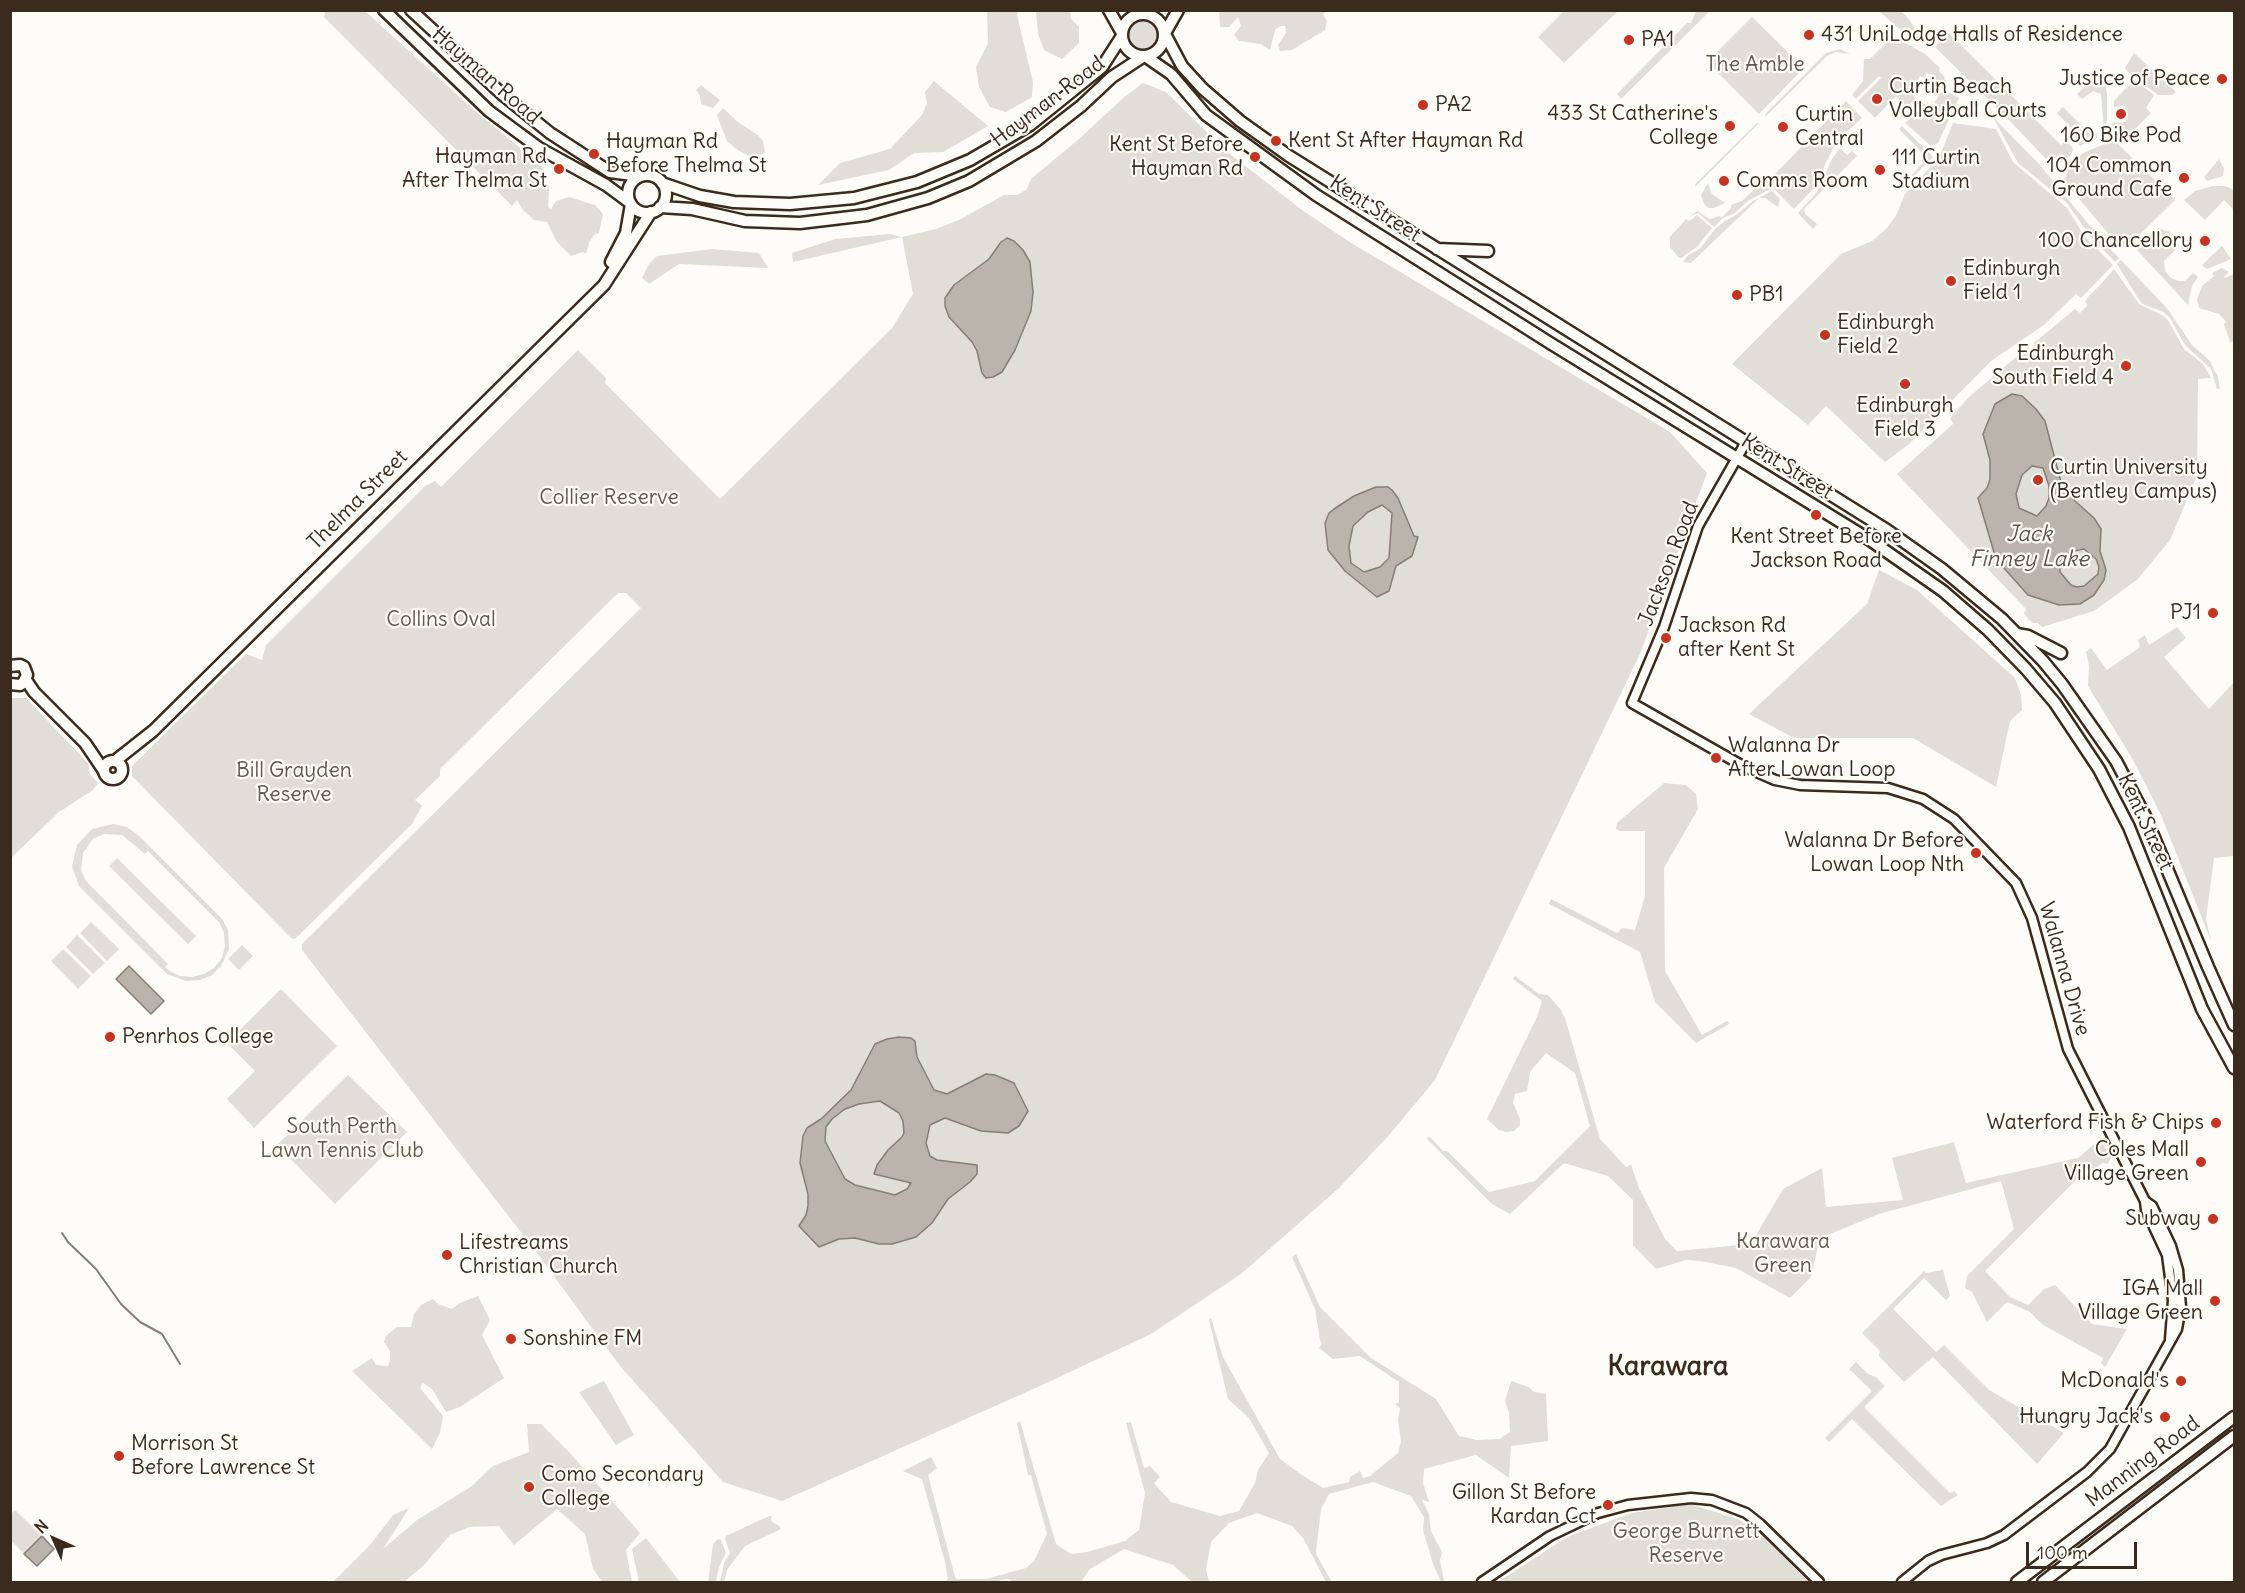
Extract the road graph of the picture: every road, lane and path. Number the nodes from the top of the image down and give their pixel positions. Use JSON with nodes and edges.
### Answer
{"nodes":[{"id":1,"x":384,"y":10,"type":"edge"},
{"id":2,"x":411,"y":10,"type":"edge"},
{"id":3,"x":1109,"y":10,"type":"edge"},
{"id":4,"x":1178,"y":10,"type":"edge"},
{"id":5,"x":1142,"y":12,"type":"edge"},
{"id":6,"x":1164,"y":34,"type":"junction"},
{"id":7,"x":1122,"y":35,"type":"junction"},
{"id":8,"x":1144,"y":56,"type":"junction"},
{"id":9,"x":640,"y":176,"type":"junction"},
{"id":10,"x":662,"y":183,"type":"junction"},
{"id":11,"x":630,"y":203,"type":"junction"},
{"id":12,"x":656,"y":209,"type":"junction"},
{"id":13,"x":1436,"y":249,"type":"junction"},
{"id":14,"x":1488,"y":251,"type":"dead end"},
{"id":15,"x":591,"y":296,"type":"junction"},
{"id":16,"x":1746,"y":442,"type":"junction"},
{"id":17,"x":1737,"y":458,"type":"junction"},
{"id":18,"x":2017,"y":634,"type":"junction"},
{"id":19,"x":2061,"y":653,"type":"dead end"},
{"id":20,"x":12,"y":664,"type":"edge"},
{"id":21,"x":19,"y":683,"type":"edge"},
{"id":22,"x":1632,"y":703,"type":"joint"},
{"id":23,"x":85,"y":743,"type":"junction"},
{"id":24,"x":117,"y":763,"type":"junction"},
{"id":25,"x":104,"y":771,"type":"junction"},
{"id":26,"x":2233,"y":1021,"type":"edge"},
{"id":27,"x":2212,"y":1028,"type":"junction"},
{"id":28,"x":2235,"y":1068,"type":"edge"},
{"id":29,"x":2235,"y":1416,"type":"edge"},
{"id":30,"x":2235,"y":1436,"type":"edge"},
{"id":31,"x":1482,"y":1582,"type":"edge"},
{"id":32,"x":1819,"y":1582,"type":"edge"},
{"id":33,"x":1902,"y":1582,"type":"edge"},
{"id":34,"x":2017,"y":1582,"type":"edge"},
{"id":35,"x":2043,"y":1582,"type":"edge"}],
"edges":[{"from":1,"to":11,"type":"main road","name":"Hayman Road"},
{"from":2,"to":9,"type":"main road","name":"Hayman Road"},
{"from":3,"to":7,"type":"main road"},
{"from":4,"to":6,"type":"main road"},
{"from":5,"to":6,"type":"main road"},
{"from":5,"to":7,"type":"main road"},
{"from":6,"to":8,"type":"main road"},
{"from":6,"to":13,"type":"main road","name":"Kent Street"},
{"from":7,"to":8,"type":"main road"},
{"from":7,"to":10,"type":"main road","name":"Hayman Road"},
{"from":8,"to":12,"type":"main road","name":"Hayman Road"},
{"from":8,"to":17,"type":"main road","name":"Kent Street"},
{"from":9,"to":10,"type":"main road"},
{"from":9,"to":11,"type":"main road"},
{"from":10,"to":12,"type":"main road"},
{"from":11,"to":12,"type":"main road"},
{"from":11,"to":15,"type":"main road","name":"Thelma Street"},
{"from":12,"to":15,"type":"main road","name":"Thelma Street"},
{"from":13,"to":14,"type":"main road"},
{"from":13,"to":16,"type":"main road","name":"Kent Street"},
{"from":15,"to":24,"type":"main road","name":"Thelma Street"},
{"from":16,"to":17,"type":"street","name":"Jackson Road"},
{"from":16,"to":18,"type":"main road","name":"Kent Street"},
{"from":17,"to":22,"type":"street","name":"Jackson Road"},
{"from":17,"to":27,"type":"main road","name":"Kent Street"},
{"from":18,"to":19,"type":"main road"},
{"from":18,"to":26,"type":"main road","name":"Kent Street"},
{"from":20,"to":21,"type":"main road"},
{"from":21,"to":23,"type":"main road"},
{"from":22,"to":33,"type":"street","name":"Walanna Drive"},
{"from":23,"to":24,"type":"main road"},
{"from":23,"to":25,"type":"main road"},
{"from":24,"to":25,"type":"main road","name":"Thelma Street"},
{"from":24,"to":25,"type":"main road"},
{"from":26,"to":27,"type":"main road"},
{"from":27,"to":28,"type":"main road","name":"Kent Street"},
{"from":29,"to":34,"type":"main road","name":"Manning Road"},
{"from":30,"to":35,"type":"main road","name":"Manning Road"},
{"from":31,"to":32,"type":"street"}]}
